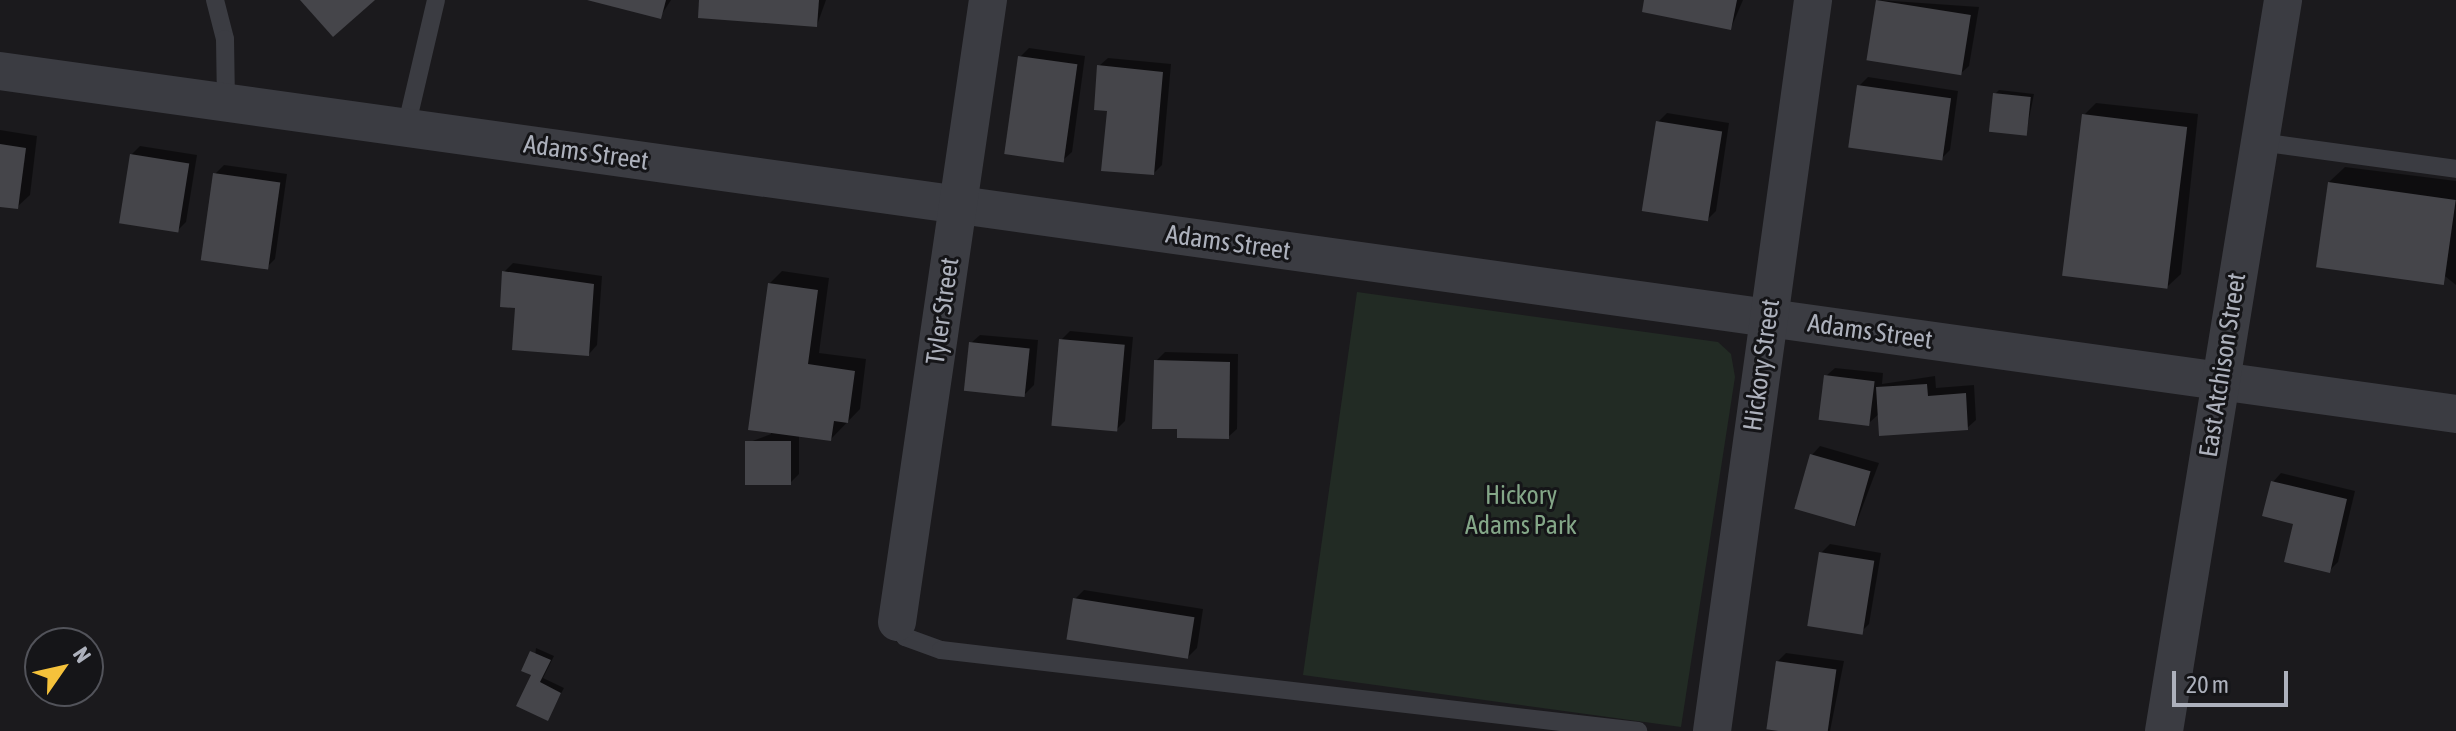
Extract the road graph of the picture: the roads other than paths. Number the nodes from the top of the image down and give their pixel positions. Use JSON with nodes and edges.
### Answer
{"nodes":[{"id":1,"x":215,"y":0,"type":"edge"},
{"id":2,"x":436,"y":0,"type":"edge"},
{"id":3,"x":988,"y":0,"type":"edge"},
{"id":4,"x":1813,"y":0,"type":"edge"},
{"id":5,"x":2283,"y":0,"type":"edge"},
{"id":6,"x":0,"y":71,"type":"edge"},
{"id":7,"x":226,"y":103,"type":"junction"},
{"id":8,"x":406,"y":128,"type":"junction"},
{"id":9,"x":2260,"y":142,"type":"junction"},
{"id":10,"x":2456,"y":169,"type":"edge"},
{"id":11,"x":959,"y":205,"type":"junction"},
{"id":12,"x":1769,"y":318,"type":"junction"},
{"id":13,"x":2221,"y":381,"type":"junction"},
{"id":14,"x":2456,"y":414,"type":"edge"},
{"id":15,"x":897,"y":622,"type":"joint"},
{"id":16,"x":1638,"y":731,"type":"edge"},
{"id":17,"x":1712,"y":731,"type":"edge"},
{"id":18,"x":2164,"y":731,"type":"edge"}],
"edges":[{"from":1,"to":7,"type":"lane"},
{"from":2,"to":8,"type":"lane"},
{"from":3,"to":11,"type":"street","name":"Tyler Street"},
{"from":4,"to":12,"type":"street","name":"Hickory Street"},
{"from":5,"to":9,"type":"street","name":"East Atchison Street"},
{"from":6,"to":7,"type":"street","name":"Adams Street"},
{"from":7,"to":8,"type":"street","name":"Adams Street"},
{"from":8,"to":11,"type":"street","name":"Adams Street"},
{"from":9,"to":10,"type":"lane"},
{"from":9,"to":13,"type":"street","name":"East Atchison Street"},
{"from":11,"to":12,"type":"street","name":"Adams Street"},
{"from":11,"to":15,"type":"street","name":"Tyler Street"},
{"from":12,"to":13,"type":"street","name":"Adams Street"},
{"from":12,"to":17,"type":"street","name":"Hickory Street"},
{"from":13,"to":14,"type":"street","name":"Adams Street"},
{"from":13,"to":18,"type":"street","name":"East Atchison Street"},
{"from":15,"to":16,"type":"lane"}]}
